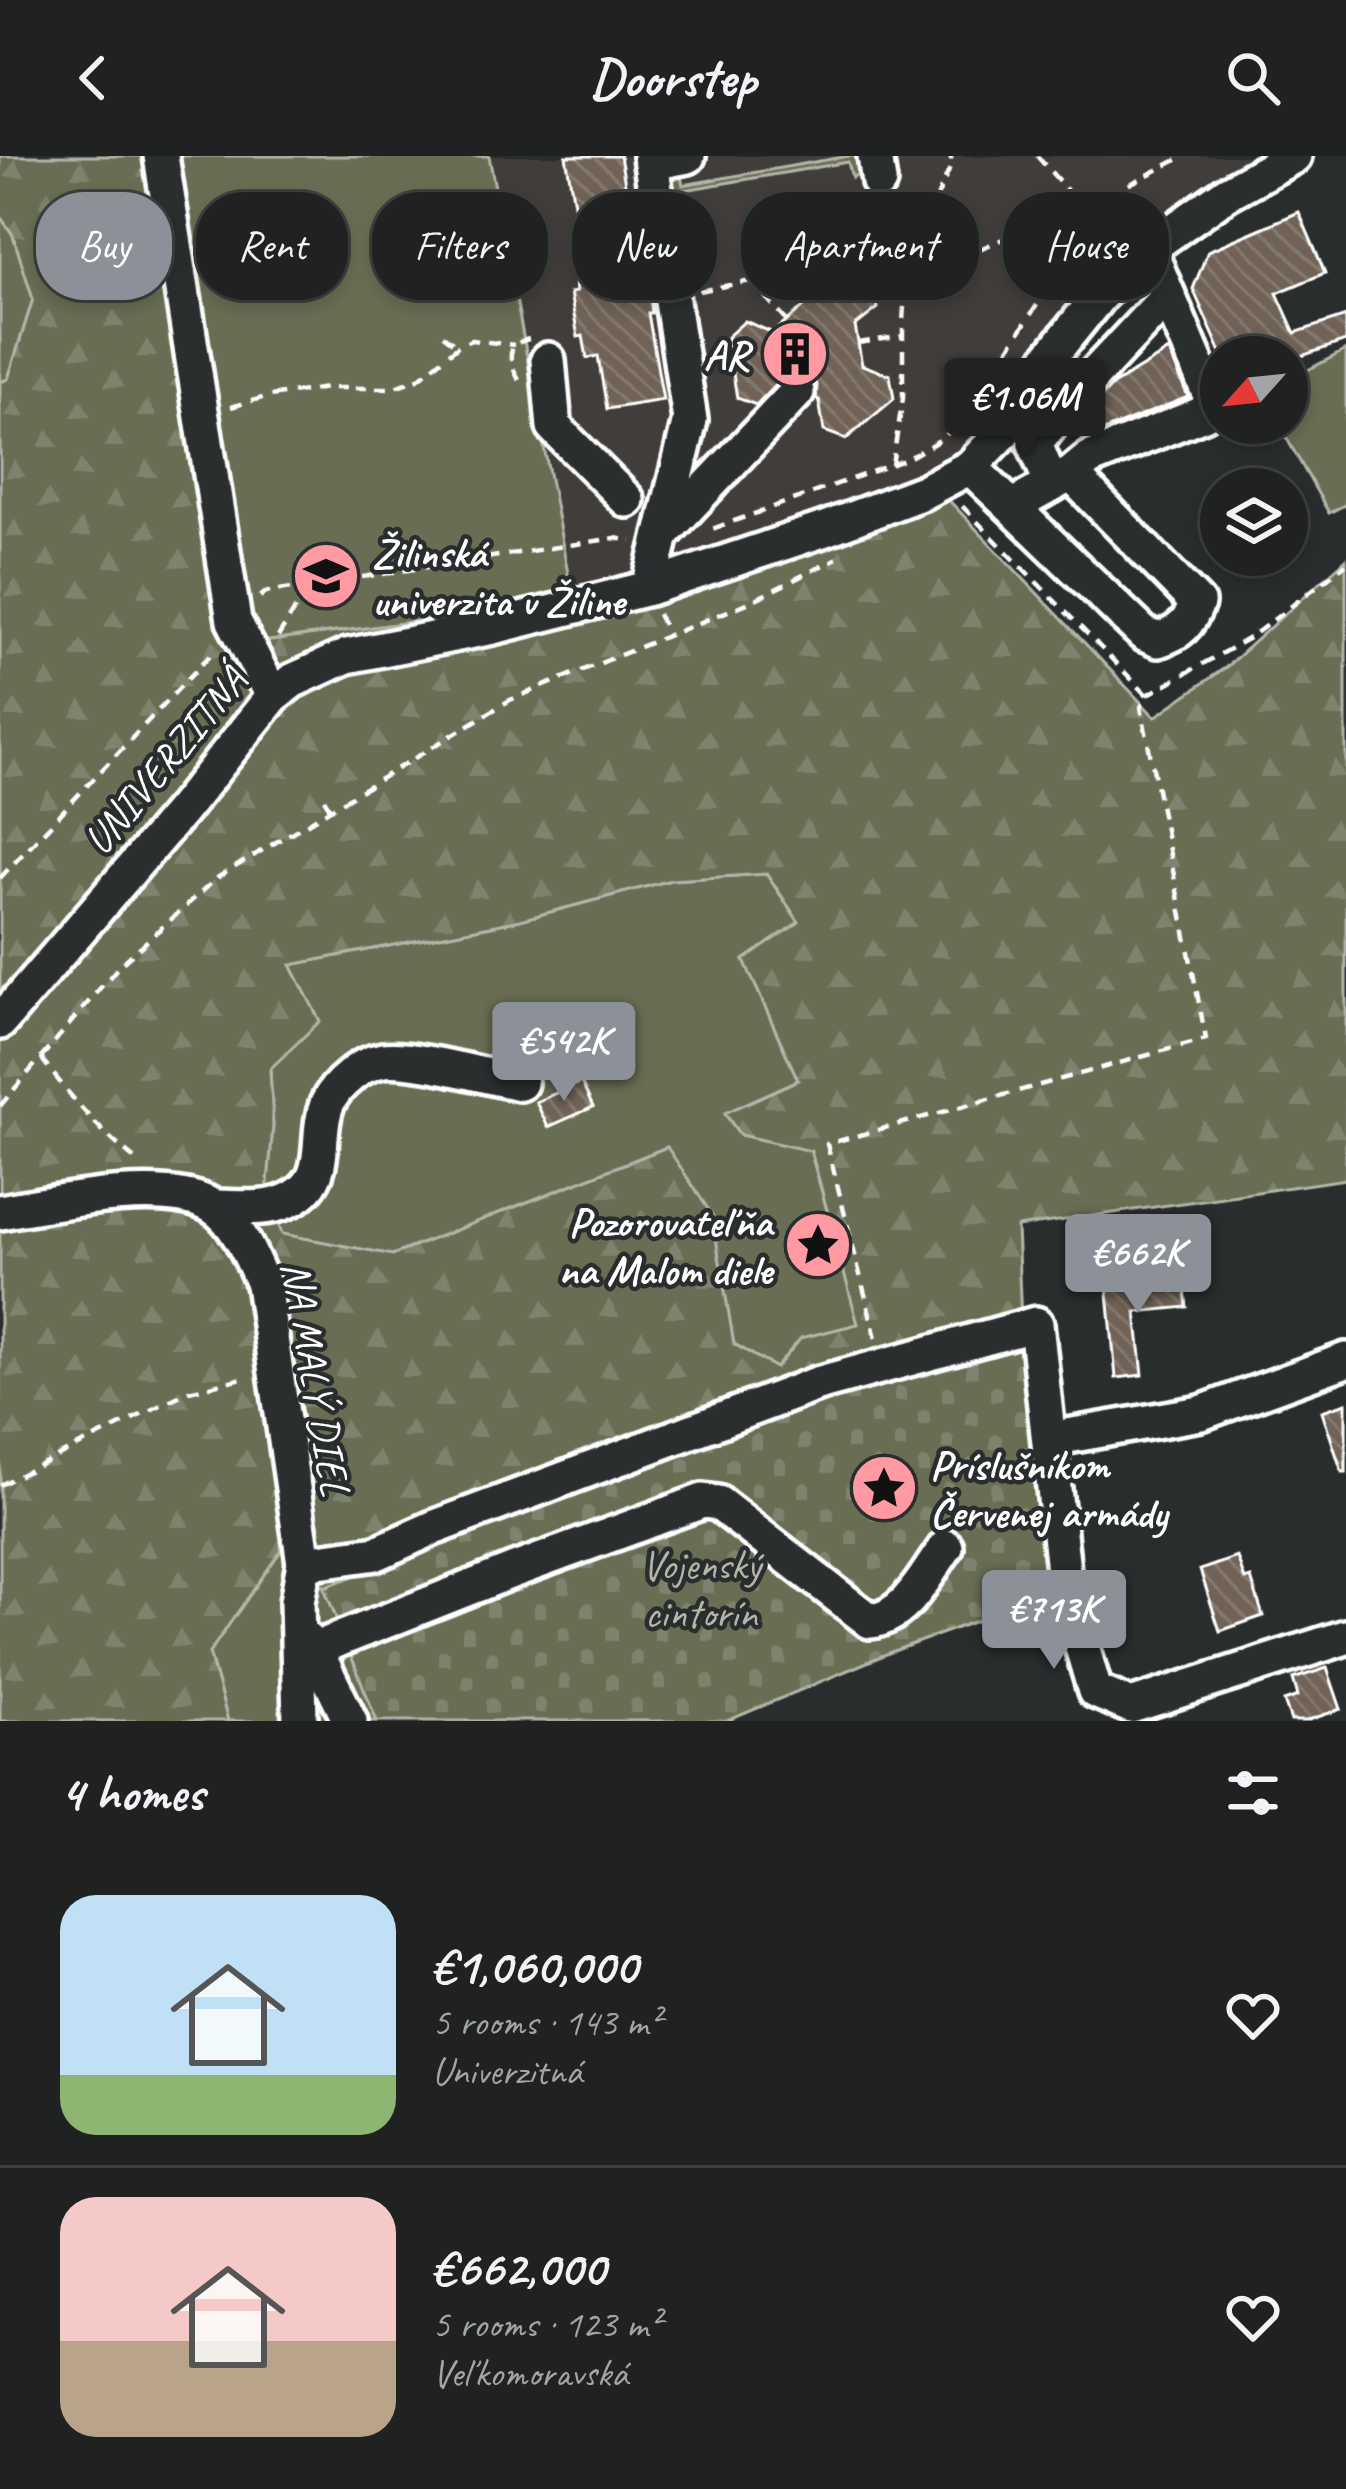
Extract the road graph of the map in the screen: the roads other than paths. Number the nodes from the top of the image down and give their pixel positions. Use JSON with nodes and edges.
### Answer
{"nodes":[{"id":1,"x":161,"y":156,"type":"edge"},
{"id":2,"x":688,"y":156,"type":"edge"},
{"id":3,"x":1294,"y":156,"type":"edge"},
{"id":4,"x":651,"y":159,"type":"edge"},
{"id":5,"x":1169,"y":233,"type":"edge"},
{"id":6,"x":1169,"y":298,"type":"edge"},
{"id":7,"x":1096,"y":300,"type":"edge"},
{"id":8,"x":1164,"y":300,"type":"edge"},
{"id":9,"x":548,"y":360,"type":"dead end"},
{"id":10,"x":797,"y":392,"type":"dead end"},
{"id":11,"x":970,"y":467,"type":"junction"},
{"id":12,"x":1062,"y":479,"type":"junction"},
{"id":13,"x":627,"y":500,"type":"dead end"},
{"id":14,"x":1013,"y":506,"type":"junction"},
{"id":15,"x":661,"y":536,"type":"junction"},
{"id":16,"x":649,"y":588,"type":"junction"},
{"id":17,"x":266,"y":683,"type":"junction"},
{"id":18,"x":0,"y":1022,"type":"edge"},
{"id":19,"x":520,"y":1083,"type":"dead end"},
{"id":20,"x":197,"y":1202,"type":"junction"},
{"id":21,"x":0,"y":1212,"type":"edge"},
{"id":22,"x":1346,"y":1360,"type":"edge"},
{"id":23,"x":1050,"y":1439,"type":"junction"},
{"id":24,"x":946,"y":1547,"type":"dead end"},
{"id":25,"x":304,"y":1563,"type":"junction"},
{"id":26,"x":1346,"y":1637,"type":"edge"},
{"id":27,"x":306,"y":1640,"type":"junction"},
{"id":28,"x":300,"y":1721,"type":"edge"},
{"id":29,"x":350,"y":1721,"type":"edge"}],
"edges":[{"from":1,"to":17,"type":"street"},
{"from":2,"to":4,"type":"street"},
{"from":3,"to":5,"type":"street","name":"UNIVERZITNÁ"},
{"from":4,"to":15,"type":"street"},
{"from":6,"to":12,"type":"street"},
{"from":7,"to":11,"type":"street","name":"UNIVERZITNÁ"},
{"from":8,"to":12,"type":"street"},
{"from":9,"to":13,"type":"street"},
{"from":10,"to":15,"type":"street"},
{"from":11,"to":14,"type":"street"},
{"from":11,"to":16,"type":"street","name":"UNIVERZITNÁ"},
{"from":12,"to":14,"type":"street"},
{"from":12,"to":14,"type":"street"},
{"from":15,"to":16,"type":"street"},
{"from":16,"to":17,"type":"street","name":"UNIVERZITNÁ"},
{"from":17,"to":18,"type":"street","name":"UNIVERZITNÁ"},
{"from":19,"to":20,"type":"street"},
{"from":20,"to":21,"type":"street"},
{"from":20,"to":25,"type":"street","name":"NA MALÝ DIEL"},
{"from":22,"to":23,"type":"street"},
{"from":23,"to":25,"type":"street"},
{"from":23,"to":26,"type":"street"},
{"from":24,"to":27,"type":"street"},
{"from":25,"to":27,"type":"street","name":"NA MALÝ DIEL"},
{"from":27,"to":28,"type":"street","name":"NA MALÝ DIEL"},
{"from":27,"to":29,"type":"street"}]}
